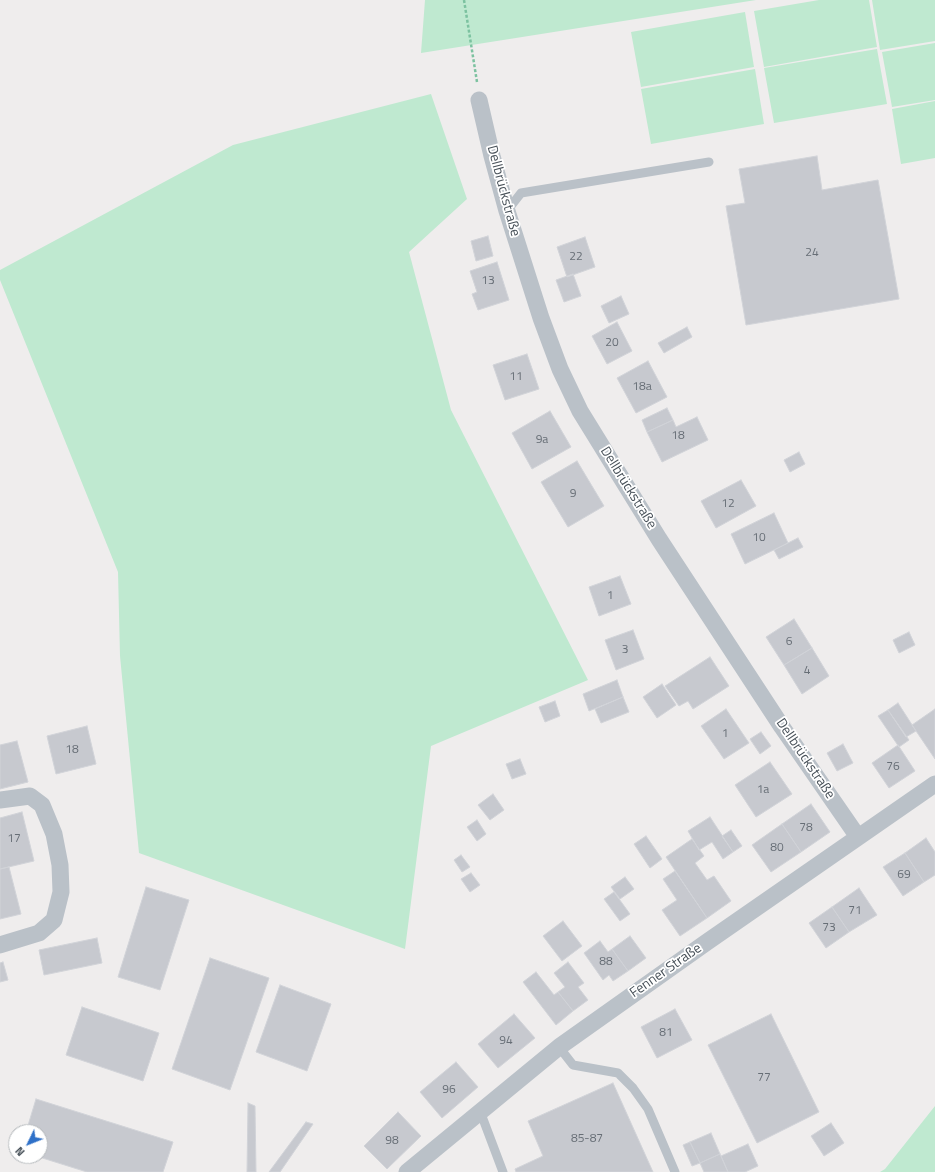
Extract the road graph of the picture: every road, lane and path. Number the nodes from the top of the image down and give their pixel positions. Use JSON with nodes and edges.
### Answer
{"nodes":[{"id":1,"x":464,"y":0,"type":"edge"},
{"id":2,"x":479,"y":100,"type":"joint"},
{"id":3,"x":709,"y":162,"type":"dead end"},
{"id":4,"x":507,"y":211,"type":"junction"},
{"id":5,"x":935,"y":784,"type":"edge"},
{"id":6,"x":0,"y":800,"type":"edge"},
{"id":7,"x":858,"y":837,"type":"junction"},
{"id":8,"x":0,"y":945,"type":"edge"},
{"id":9,"x":559,"y":1047,"type":"junction"},
{"id":10,"x":480,"y":1111,"type":"junction"},
{"id":11,"x":407,"y":1172,"type":"edge"},
{"id":12,"x":503,"y":1172,"type":"edge"},
{"id":13,"x":675,"y":1172,"type":"edge"}],
"edges":[{"from":1,"to":2,"type":"path"},
{"from":2,"to":4,"type":"street","name":"Dellbrückstraße"},
{"from":3,"to":4,"type":"lane"},
{"from":4,"to":7,"type":"street","name":"Dellbrückstraße"},
{"from":5,"to":7,"type":"street","name":"Fenner Straße"},
{"from":6,"to":8,"type":"street"},
{"from":7,"to":9,"type":"street","name":"Fenner Straße"},
{"from":9,"to":10,"type":"street","name":"Fenner Straße"},
{"from":9,"to":13,"type":"lane"},
{"from":10,"to":11,"type":"street","name":"Fenner Straße"},
{"from":10,"to":12,"type":"lane"}]}
